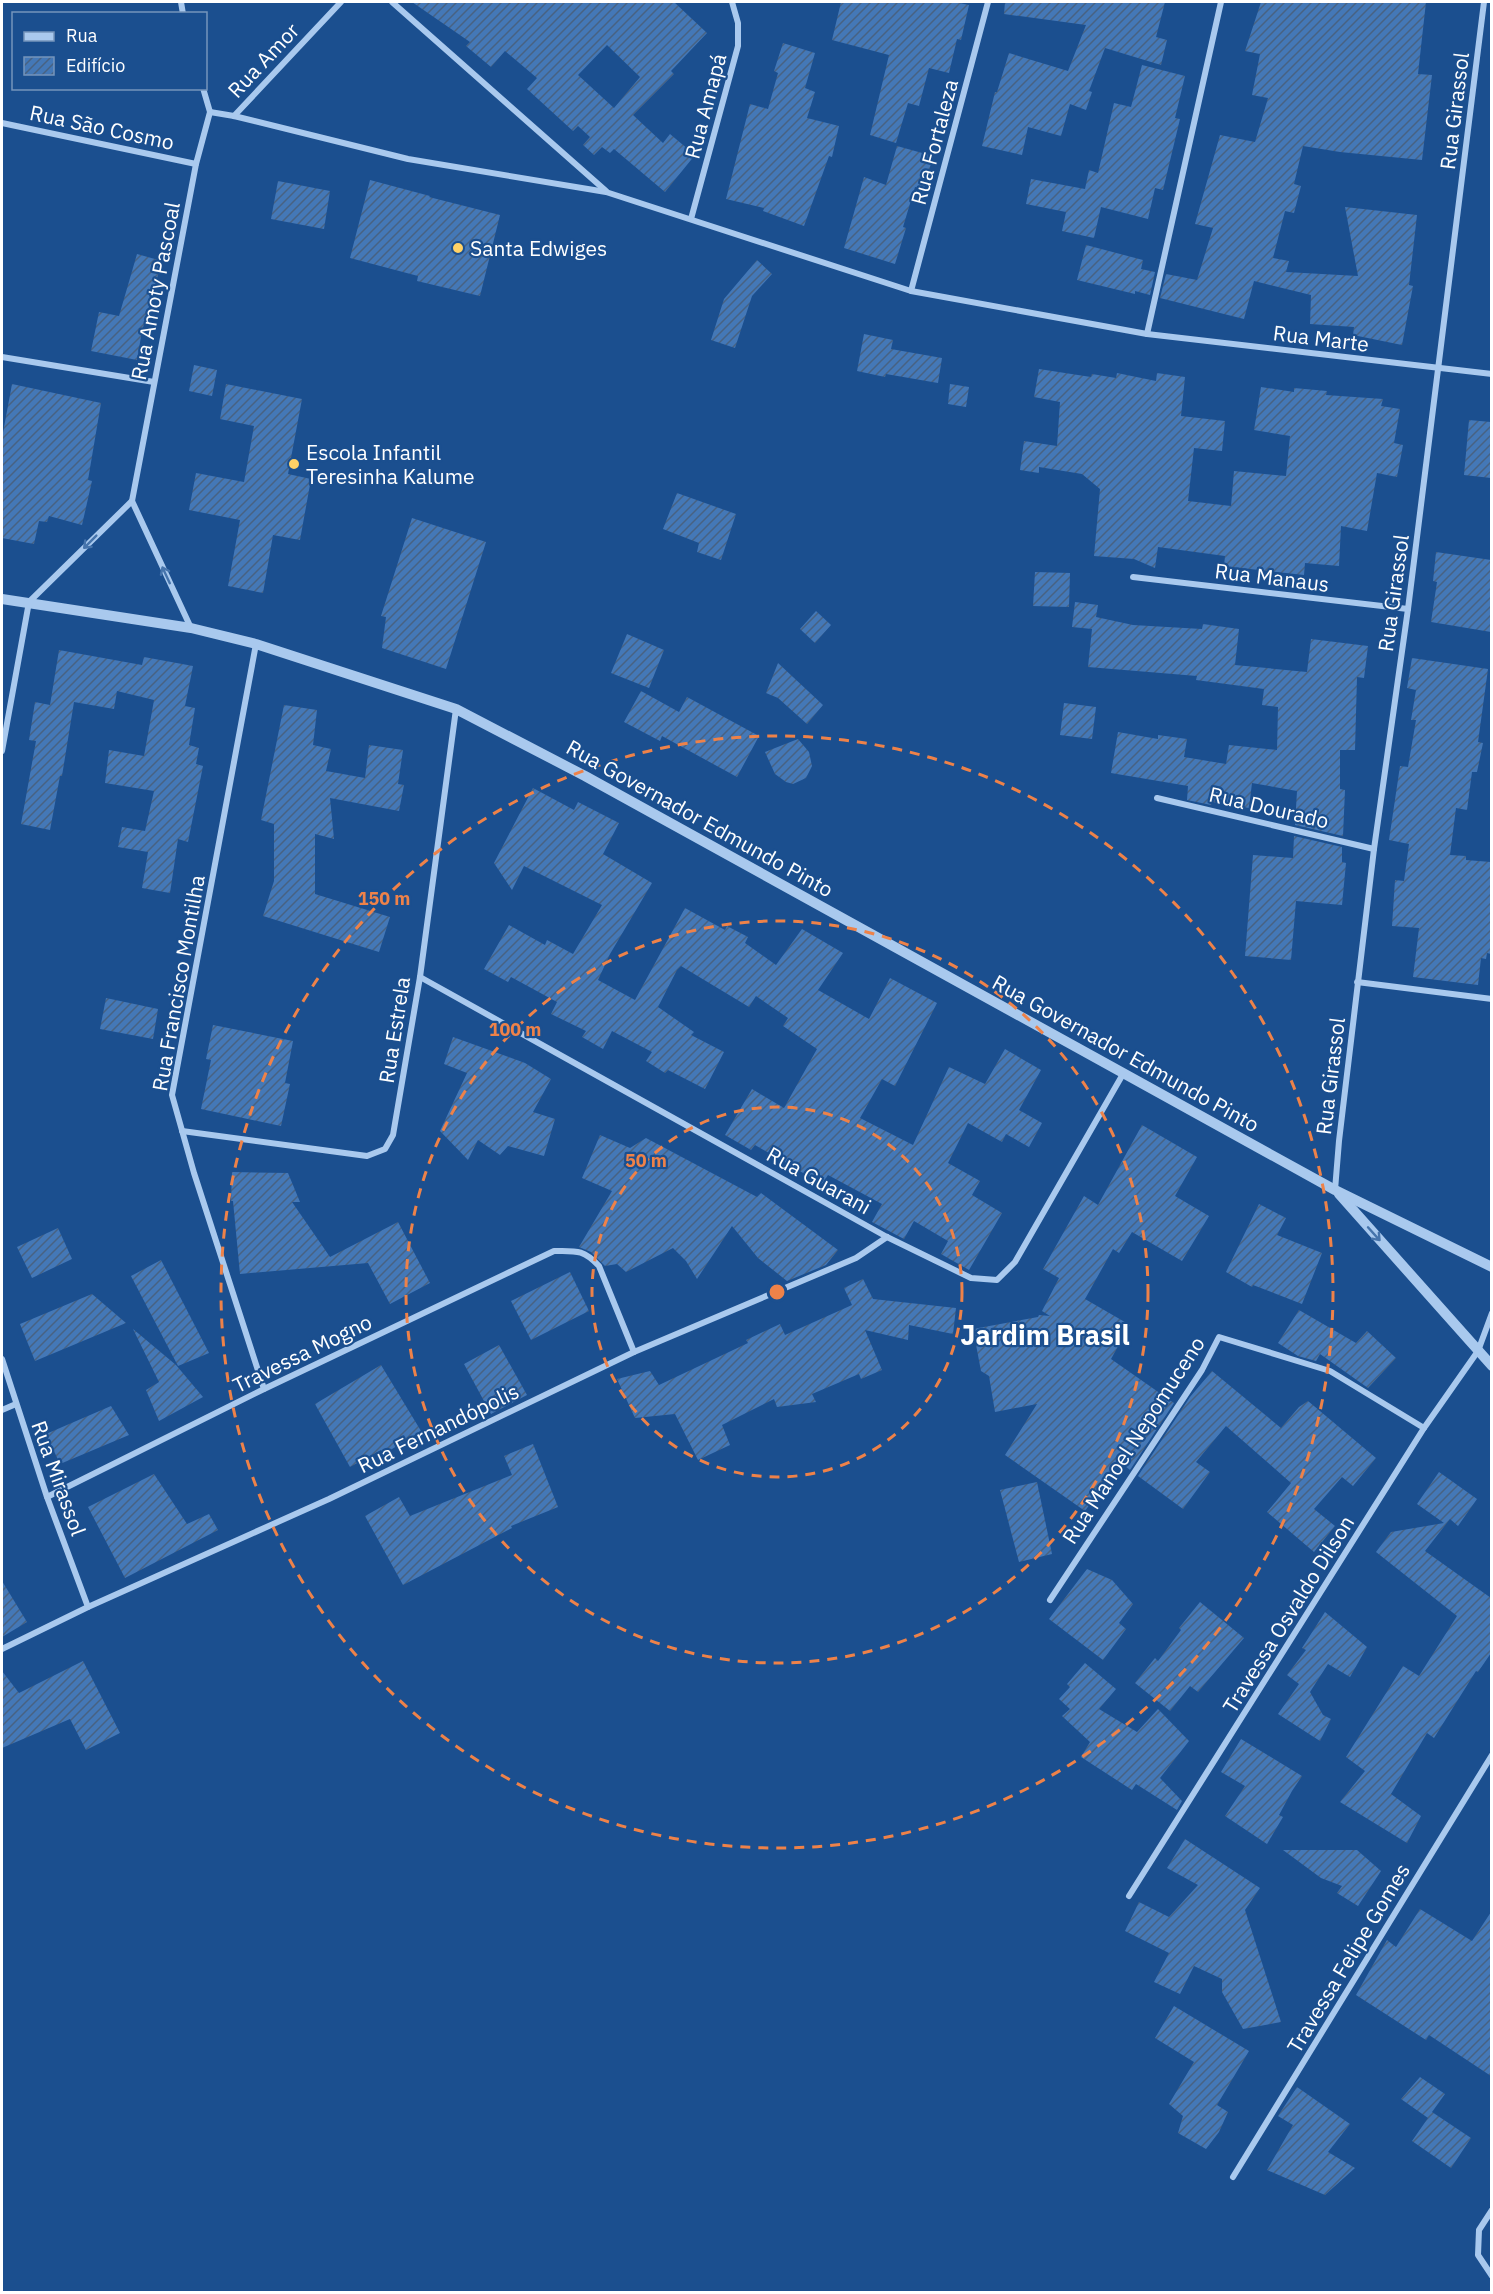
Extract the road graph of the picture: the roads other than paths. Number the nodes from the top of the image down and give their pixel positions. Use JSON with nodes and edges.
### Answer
{"nodes":[{"id":1,"x":341,"y":2,"type":"edge"},
{"id":2,"x":392,"y":2,"type":"edge"},
{"id":3,"x":732,"y":2,"type":"edge"},
{"id":4,"x":988,"y":2,"type":"edge"},
{"id":5,"x":1221,"y":2,"type":"edge"},
{"id":6,"x":1484,"y":2,"type":"edge"},
{"id":7,"x":204,"y":90,"type":"edge"},
{"id":8,"x":210,"y":112,"type":"junction"},
{"id":9,"x":234,"y":116,"type":"junction"},
{"id":10,"x":2,"y":123,"type":"edge"},
{"id":11,"x":196,"y":164,"type":"junction"},
{"id":12,"x":606,"y":192,"type":"junction"},
{"id":13,"x":691,"y":219,"type":"junction"},
{"id":14,"x":911,"y":291,"type":"junction"},
{"id":15,"x":1147,"y":334,"type":"junction"},
{"id":16,"x":2,"y":357,"type":"edge"},
{"id":17,"x":1438,"y":369,"type":"junction"},
{"id":18,"x":1491,"y":374,"type":"edge"},
{"id":19,"x":154,"y":382,"type":"junction"},
{"id":20,"x":132,"y":501,"type":"junction"},
{"id":21,"x":1133,"y":577,"type":"dead end"},
{"id":22,"x":2,"y":598,"type":"edge"},
{"id":23,"x":29,"y":602,"type":"junction"},
{"id":24,"x":1408,"y":609,"type":"junction"},
{"id":25,"x":191,"y":628,"type":"junction"},
{"id":26,"x":256,"y":644,"type":"junction"},
{"id":27,"x":456,"y":709,"type":"junction"},
{"id":28,"x":2,"y":751,"type":"edge"},
{"id":29,"x":1157,"y":798,"type":"dead end"},
{"id":30,"x":1374,"y":849,"type":"junction"},
{"id":31,"x":420,"y":977,"type":"junction"},
{"id":32,"x":1357,"y":982,"type":"junction"},
{"id":33,"x":1491,"y":999,"type":"edge"},
{"id":34,"x":1123,"y":1074,"type":"junction"},
{"id":35,"x":182,"y":1131,"type":"junction"},
{"id":36,"x":1335,"y":1190,"type":"junction"},
{"id":37,"x":887,"y":1237,"type":"junction"},
{"id":38,"x":1491,"y":1267,"type":"edge"},
{"id":39,"x":1491,"y":1312,"type":"edge"},
{"id":40,"x":1478,"y":1351,"type":"junction"},
{"id":41,"x":634,"y":1352,"type":"junction"},
{"id":42,"x":2,"y":1359,"type":"edge"},
{"id":43,"x":1491,"y":1366,"type":"edge"},
{"id":44,"x":264,"y":1389,"type":"junction"},
{"id":45,"x":15,"y":1404,"type":"junction"},
{"id":46,"x":2,"y":1410,"type":"edge"},
{"id":47,"x":1424,"y":1428,"type":"junction"},
{"id":48,"x":47,"y":1497,"type":"junction"},
{"id":49,"x":1050,"y":1600,"type":"dead end"},
{"id":50,"x":88,"y":1607,"type":"junction"},
{"id":51,"x":2,"y":1649,"type":"edge"},
{"id":52,"x":1491,"y":1755,"type":"edge"},
{"id":53,"x":1129,"y":1896,"type":"dead end"},
{"id":54,"x":1233,"y":2177,"type":"dead end"},
{"id":55,"x":1491,"y":2210,"type":"edge"},
{"id":56,"x":1491,"y":2276,"type":"edge"}],
"edges":[{"from":1,"to":9,"type":"street","name":"Rua Amor"},
{"from":2,"to":12,"type":"street"},
{"from":3,"to":13,"type":"street","name":"Rua Amapá"},
{"from":4,"to":14,"type":"street","name":"Rua Fortaleza"},
{"from":5,"to":15,"type":"street"},
{"from":6,"to":17,"type":"street","name":"Rua Girassol"},
{"from":7,"to":8,"type":"street"},
{"from":8,"to":9,"type":"street","name":"Rua Marte"},
{"from":8,"to":11,"type":"street","name":"Rua Amoty Pascoal"},
{"from":9,"to":12,"type":"street","name":"Rua Marte"},
{"from":10,"to":11,"type":"street","name":"Rua São Cosmo"},
{"from":11,"to":19,"type":"street","name":"Rua Amoty Pascoal"},
{"from":12,"to":13,"type":"street","name":"Rua Marte"},
{"from":13,"to":14,"type":"street","name":"Rua Marte"},
{"from":14,"to":15,"type":"street","name":"Rua Marte"},
{"from":15,"to":17,"type":"street","name":"Rua Marte"},
{"from":16,"to":19,"type":"street"},
{"from":17,"to":18,"type":"street","name":"Rua Marte"},
{"from":17,"to":24,"type":"street","name":"Rua Girassol"},
{"from":19,"to":20,"type":"street","name":"Rua Amoty Pascoal"},
{"from":20,"to":23,"type":"street","one_way":true},
{"from":25,"to":20,"type":"street","one_way":true},
{"from":21,"to":24,"type":"street","name":"Rua Manaus"},
{"from":22,"to":23,"type":"street","name":"Rua Governador Edmundo Pinto"},
{"from":23,"to":25,"type":"street","name":"Rua Governador Edmundo Pinto"},
{"from":23,"to":28,"type":"street"},
{"from":24,"to":30,"type":"street","name":"Rua Girassol"},
{"from":25,"to":26,"type":"street","name":"Rua Governador Edmundo Pinto"},
{"from":26,"to":27,"type":"street","name":"Rua Governador Edmundo Pinto"},
{"from":26,"to":35,"type":"street","name":"Rua Francisco Montilha"},
{"from":27,"to":31,"type":"street","name":"Rua Estrela"},
{"from":27,"to":34,"type":"street","name":"Rua Governador Edmundo Pinto"},
{"from":29,"to":30,"type":"street","name":"Rua Dourado"},
{"from":30,"to":32,"type":"street","name":"Rua Girassol"},
{"from":31,"to":35,"type":"street","name":"Rua Estrela"},
{"from":31,"to":37,"type":"street","name":"Rua Guarani"},
{"from":32,"to":33,"type":"street"},
{"from":32,"to":36,"type":"street","name":"Rua Girassol"},
{"from":34,"to":36,"type":"street","name":"Rua Governador Edmundo Pinto"},
{"from":34,"to":37,"type":"street","name":"Rua Guarani"},
{"from":35,"to":44,"type":"street","name":"Rua Francisco Montilha"},
{"from":36,"to":38,"type":"street","name":"Rua Governador Edmundo Pinto"},
{"from":36,"to":40,"type":"street","one_way":true},
{"from":37,"to":41,"type":"street","name":"Rua Fernandópolis"},
{"from":39,"to":40,"type":"street","name":"Travessa Osvaldo Dilson"},
{"from":40,"to":43,"type":"street"},
{"from":40,"to":47,"type":"street","name":"Travessa Osvaldo Dilson"},
{"from":41,"to":44,"type":"street","name":"Travessa Mogno"},
{"from":41,"to":50,"type":"street","name":"Rua Fernandópolis"},
{"from":42,"to":45,"type":"street","name":"Rua Mirassol"},
{"from":44,"to":48,"type":"street","name":"Travessa Mogno"},
{"from":45,"to":46,"type":"street"},
{"from":45,"to":48,"type":"street","name":"Rua Mirassol"},
{"from":47,"to":49,"type":"street","name":"Rua Manoel Nepomuceno"},
{"from":47,"to":53,"type":"street","name":"Travessa Osvaldo Dilson"},
{"from":48,"to":50,"type":"street","name":"Rua Mirassol"},
{"from":50,"to":51,"type":"street","name":"Rua Fernandópolis"},
{"from":52,"to":54,"type":"street","name":"Travessa Felipe Gomes"},
{"from":55,"to":56,"type":"street"}]}
